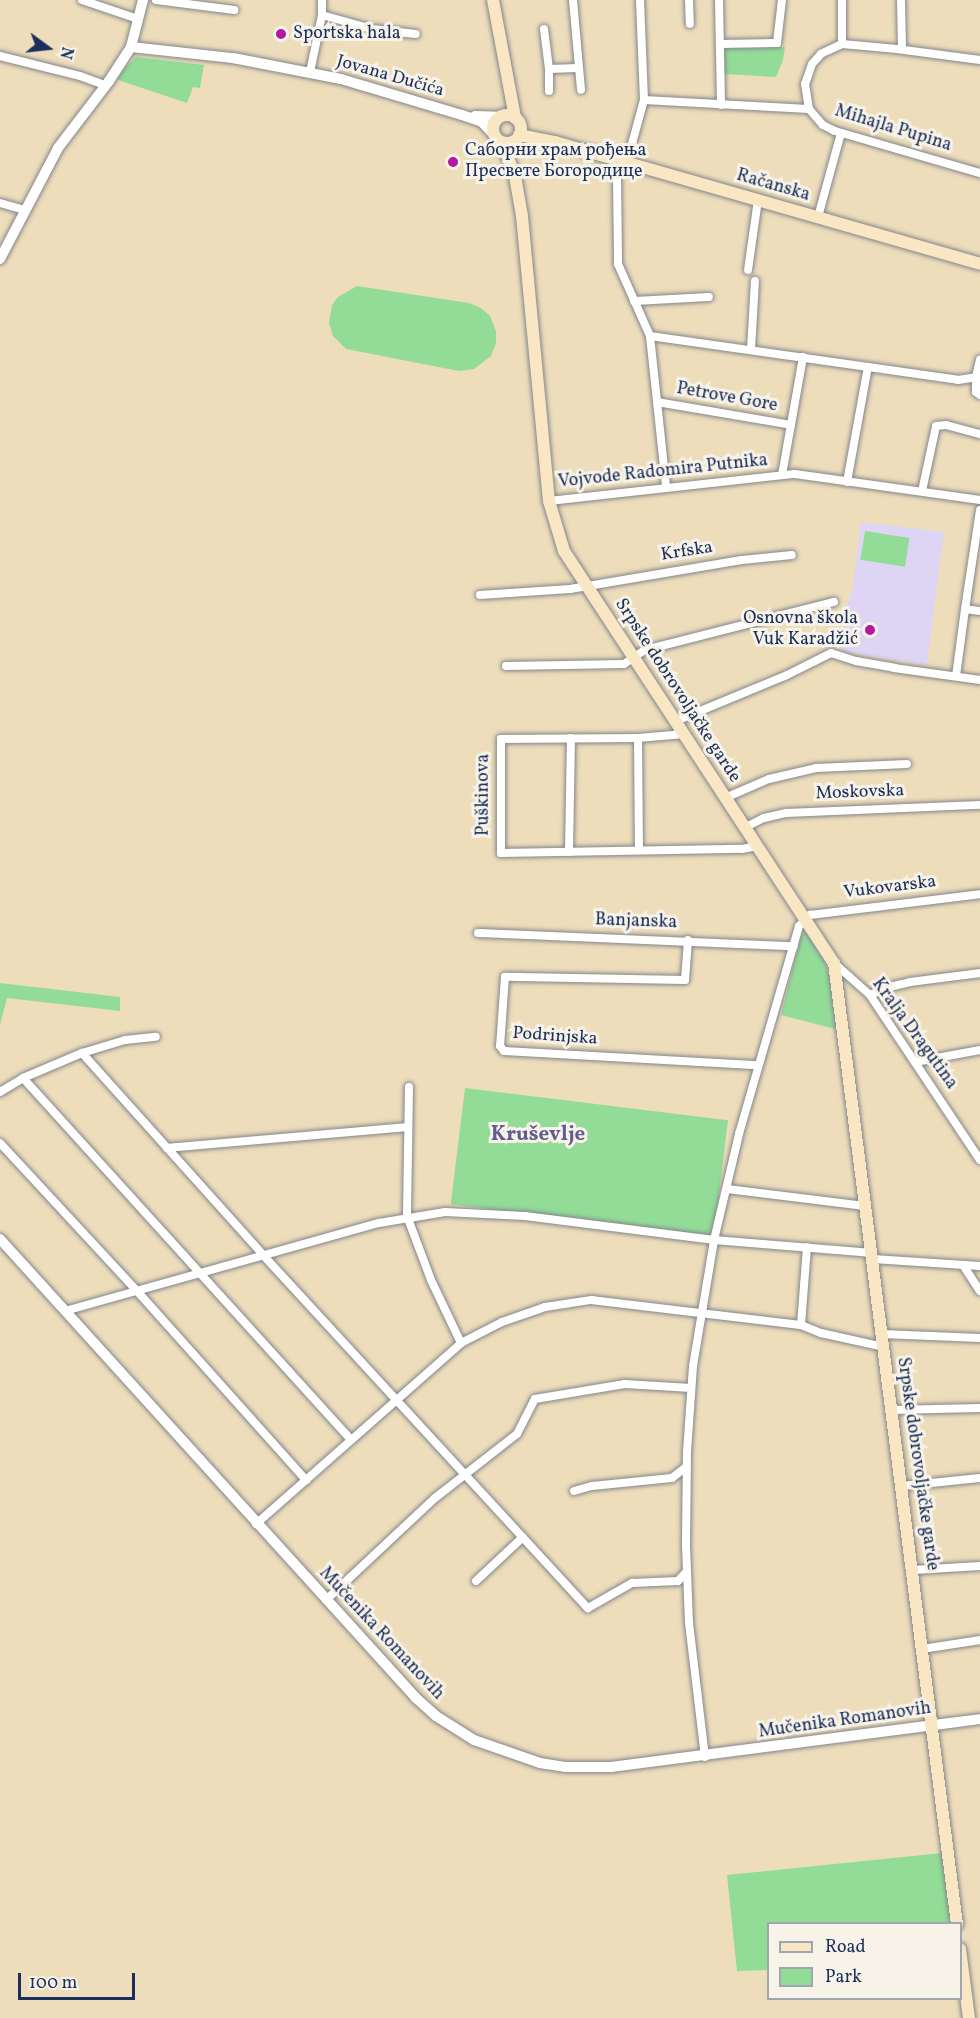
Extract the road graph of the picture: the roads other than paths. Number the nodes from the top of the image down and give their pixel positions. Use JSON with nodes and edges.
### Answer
{"nodes":[{"id":1,"x":82,"y":0,"type":"edge"},
{"id":2,"x":143,"y":0,"type":"edge"},
{"id":3,"x":156,"y":0,"type":"edge"},
{"id":4,"x":322,"y":0,"type":"edge"},
{"id":5,"x":493,"y":0,"type":"edge"},
{"id":6,"x":573,"y":0,"type":"edge"},
{"id":7,"x":640,"y":0,"type":"edge"},
{"id":8,"x":689,"y":0,"type":"edge"},
{"id":9,"x":719,"y":0,"type":"edge"},
{"id":10,"x":782,"y":0,"type":"edge"},
{"id":11,"x":842,"y":0,"type":"edge"},
{"id":12,"x":901,"y":0,"type":"edge"},
{"id":13,"x":234,"y":10,"type":"dead end"},
{"id":14,"x":322,"y":15,"type":"junction"},
{"id":15,"x":138,"y":19,"type":"junction"},
{"id":16,"x":690,"y":24,"type":"dead end"},
{"id":17,"x":544,"y":29,"type":"dead end"},
{"id":18,"x":416,"y":34,"type":"dead end"},
{"id":19,"x":720,"y":44,"type":"junction"},
{"id":20,"x":842,"y":44,"type":"junction"},
{"id":21,"x":130,"y":47,"type":"junction"},
{"id":22,"x":903,"y":49,"type":"junction"},
{"id":23,"x":0,"y":56,"type":"edge"},
{"id":24,"x":980,"y":60,"type":"edge"},
{"id":25,"x":578,"y":68,"type":"junction"},
{"id":26,"x":549,"y":69,"type":"junction"},
{"id":27,"x":310,"y":72,"type":"junction"},
{"id":28,"x":105,"y":85,"type":"junction"},
{"id":29,"x":580,"y":90,"type":"dead end"},
{"id":30,"x":549,"y":91,"type":"dead end"},
{"id":31,"x":644,"y":100,"type":"junction"},
{"id":32,"x":721,"y":105,"type":"junction"},
{"id":33,"x":810,"y":109,"type":"junction"},
{"id":34,"x":462,"y":115,"type":"junction"},
{"id":35,"x":512,"y":125,"type":"junction"},
{"id":36,"x":841,"y":133,"type":"junction"},
{"id":37,"x":498,"y":138,"type":"junction"},
{"id":38,"x":624,"y":162,"type":"junction"},
{"id":39,"x":980,"y":173,"type":"edge"},
{"id":40,"x":515,"y":176,"type":"junction"},
{"id":41,"x":758,"y":200,"type":"junction"},
{"id":42,"x":0,"y":203,"type":"edge"},
{"id":43,"x":25,"y":210,"type":"junction"},
{"id":44,"x":818,"y":217,"type":"junction"},
{"id":45,"x":0,"y":259,"type":"edge"},
{"id":46,"x":980,"y":263,"type":"edge"},
{"id":47,"x":748,"y":270,"type":"dead end"},
{"id":48,"x":755,"y":281,"type":"dead end"},
{"id":49,"x":709,"y":297,"type":"dead end"},
{"id":50,"x":634,"y":301,"type":"junction"},
{"id":51,"x":650,"y":336,"type":"junction"},
{"id":52,"x":751,"y":350,"type":"junction"},
{"id":53,"x":803,"y":357,"type":"junction"},
{"id":54,"x":980,"y":359,"type":"edge"},
{"id":55,"x":868,"y":367,"type":"junction"},
{"id":56,"x":976,"y":377,"type":"junction"},
{"id":57,"x":980,"y":395,"type":"edge"},
{"id":58,"x":657,"y":402,"type":"junction"},
{"id":59,"x":791,"y":425,"type":"junction"},
{"id":60,"x":980,"y":434,"type":"edge"},
{"id":61,"x":782,"y":475,"type":"junction"},
{"id":62,"x":847,"y":482,"type":"junction"},
{"id":63,"x":666,"y":486,"type":"junction"},
{"id":64,"x":922,"y":491,"type":"junction"},
{"id":65,"x":980,"y":500,"type":"edge"},
{"id":66,"x":549,"y":501,"type":"junction"},
{"id":67,"x":980,"y":510,"type":"edge"},
{"id":68,"x":792,"y":555,"type":"dead end"},
{"id":69,"x":587,"y":586,"type":"junction"},
{"id":70,"x":480,"y":595,"type":"dead end"},
{"id":71,"x":834,"y":602,"type":"dead end"},
{"id":72,"x":965,"y":609,"type":"junction"},
{"id":73,"x":980,"y":611,"type":"edge"},
{"id":74,"x":634,"y":658,"type":"junction"},
{"id":75,"x":506,"y":666,"type":"dead end"},
{"id":76,"x":956,"y":676,"type":"junction"},
{"id":77,"x":980,"y":680,"type":"edge"},
{"id":78,"x":676,"y":721,"type":"junction"},
{"id":79,"x":684,"y":734,"type":"junction"},
{"id":80,"x":571,"y":738,"type":"junction"},
{"id":81,"x":638,"y":738,"type":"junction"},
{"id":82,"x":907,"y":765,"type":"dead end"},
{"id":83,"x":725,"y":798,"type":"junction"},
{"id":84,"x":980,"y":805,"type":"edge"},
{"id":85,"x":744,"y":828,"type":"junction"},
{"id":86,"x":757,"y":846,"type":"junction"},
{"id":87,"x":639,"y":850,"type":"junction"},
{"id":88,"x":569,"y":852,"type":"junction"},
{"id":89,"x":980,"y":894,"type":"edge"},
{"id":90,"x":804,"y":919,"type":"junction"},
{"id":91,"x":477,"y":933,"type":"dead end"},
{"id":92,"x":688,"y":940,"type":"junction"},
{"id":93,"x":794,"y":946,"type":"junction"},
{"id":94,"x":834,"y":963,"type":"junction"},
{"id":95,"x":980,"y":974,"type":"edge"},
{"id":96,"x":870,"y":996,"type":"junction"},
{"id":97,"x":156,"y":1037,"type":"dead end"},
{"id":98,"x":980,"y":1050,"type":"edge"},
{"id":99,"x":82,"y":1053,"type":"junction"},
{"id":100,"x":915,"y":1062,"type":"junction"},
{"id":101,"x":758,"y":1065,"type":"junction"},
{"id":102,"x":23,"y":1078,"type":"junction"},
{"id":103,"x":409,"y":1087,"type":"dead end"},
{"id":104,"x":0,"y":1092,"type":"edge"},
{"id":105,"x":407,"y":1127,"type":"junction"},
{"id":106,"x":0,"y":1143,"type":"edge"},
{"id":107,"x":167,"y":1148,"type":"junction"},
{"id":108,"x":980,"y":1160,"type":"edge"},
{"id":109,"x":727,"y":1190,"type":"junction"},
{"id":110,"x":865,"y":1206,"type":"junction"},
{"id":111,"x":407,"y":1216,"type":"junction"},
{"id":112,"x":0,"y":1239,"type":"edge"},
{"id":113,"x":714,"y":1240,"type":"junction"},
{"id":114,"x":807,"y":1247,"type":"junction"},
{"id":115,"x":263,"y":1255,"type":"junction"},
{"id":116,"x":872,"y":1256,"type":"junction"},
{"id":117,"x":963,"y":1265,"type":"junction"},
{"id":118,"x":980,"y":1266,"type":"edge"},
{"id":119,"x":200,"y":1273,"type":"junction"},
{"id":120,"x":137,"y":1291,"type":"junction"},
{"id":121,"x":980,"y":1292,"type":"edge"},
{"id":122,"x":65,"y":1311,"type":"junction"},
{"id":123,"x":701,"y":1312,"type":"junction"},
{"id":124,"x":801,"y":1325,"type":"junction"},
{"id":125,"x":882,"y":1334,"type":"junction"},
{"id":126,"x":980,"y":1338,"type":"edge"},
{"id":127,"x":460,"y":1343,"type":"junction"},
{"id":128,"x":884,"y":1347,"type":"junction"},
{"id":129,"x":691,"y":1388,"type":"junction"},
{"id":130,"x":396,"y":1400,"type":"junction"},
{"id":131,"x":980,"y":1408,"type":"edge"},
{"id":132,"x":891,"y":1410,"type":"junction"},
{"id":133,"x":351,"y":1440,"type":"junction"},
{"id":134,"x":686,"y":1467,"type":"junction"},
{"id":135,"x":465,"y":1475,"type":"junction"},
{"id":136,"x":980,"y":1478,"type":"edge"},
{"id":137,"x":672,"y":1479,"type":"junction"},
{"id":138,"x":306,"y":1480,"type":"junction"},
{"id":139,"x":902,"y":1486,"type":"junction"},
{"id":140,"x":686,"y":1490,"type":"junction"},
{"id":141,"x":574,"y":1491,"type":"dead end"},
{"id":142,"x":256,"y":1524,"type":"junction"},
{"id":143,"x":523,"y":1537,"type":"junction"},
{"id":144,"x":980,"y":1566,"type":"edge"},
{"id":145,"x":913,"y":1570,"type":"junction"},
{"id":146,"x":687,"y":1571,"type":"junction"},
{"id":147,"x":476,"y":1581,"type":"dead end"},
{"id":148,"x":678,"y":1581,"type":"junction"},
{"id":149,"x":688,"y":1586,"type":"junction"},
{"id":150,"x":326,"y":1600,"type":"junction"},
{"id":151,"x":980,"y":1640,"type":"edge"},
{"id":152,"x":922,"y":1649,"type":"junction"},
{"id":153,"x":980,"y":1719,"type":"edge"},
{"id":154,"x":932,"y":1726,"type":"junction"},
{"id":155,"x":705,"y":1757,"type":"junction"},
{"id":156,"x":957,"y":1922,"type":"edge"},
{"id":157,"x":962,"y":1965,"type":"edge"},
{"id":158,"x":969,"y":2018,"type":"edge"}],
"edges":[{"from":1,"to":15,"type":"street"},
{"from":2,"to":15,"type":"street"},
{"from":3,"to":13,"type":"street"},
{"from":4,"to":14,"type":"street"},
{"from":5,"to":35,"type":"main road"},
{"from":6,"to":25,"type":"street"},
{"from":7,"to":31,"type":"street","name":"Petrove Gore"},
{"from":8,"to":16,"type":"street"},
{"from":9,"to":19,"type":"street"},
{"from":10,"to":19,"type":"street"},
{"from":11,"to":20,"type":"street"},
{"from":12,"to":22,"type":"street"},
{"from":14,"to":18,"type":"street"},
{"from":14,"to":27,"type":"street"},
{"from":15,"to":21,"type":"street"},
{"from":17,"to":26,"type":"street"},
{"from":19,"to":32,"type":"street"},
{"from":20,"to":22,"type":"street"},
{"from":20,"to":33,"type":"street","name":"Mihajla Pupina"},
{"from":21,"to":27,"type":"street","name":"Jovana Dučića"},
{"from":21,"to":28,"type":"street"},
{"from":22,"to":24,"type":"street"},
{"from":23,"to":28,"type":"street"},
{"from":25,"to":26,"type":"street"},
{"from":25,"to":29,"type":"street"},
{"from":26,"to":30,"type":"street"},
{"from":27,"to":34,"type":"street","name":"Jovana Dučića"},
{"from":28,"to":43,"type":"street"},
{"from":31,"to":32,"type":"street"},
{"from":31,"to":38,"type":"street","name":"Petrove Gore"},
{"from":32,"to":33,"type":"street"},
{"from":33,"to":36,"type":"street","name":"Mihajla Pupina"},
{"from":34,"to":35,"type":"street"},
{"from":34,"to":37,"type":"street"},
{"from":35,"to":37,"type":"main road"},
{"from":35,"to":37,"type":"main road"},
{"from":35,"to":38,"type":"main road","name":"Račanska"},
{"from":35,"to":40,"type":"main road"},
{"from":36,"to":39,"type":"street","name":"Mihajla Pupina"},
{"from":36,"to":44,"type":"street"},
{"from":37,"to":40,"type":"main road"},
{"from":38,"to":41,"type":"main road","name":"Račanska"},
{"from":38,"to":50,"type":"street","name":"Petrove Gore"},
{"from":40,"to":66,"type":"main road","name":"Srpske dobrovoljačke garde"},
{"from":41,"to":44,"type":"main road","name":"Račanska"},
{"from":41,"to":47,"type":"street"},
{"from":42,"to":43,"type":"street"},
{"from":43,"to":45,"type":"street"},
{"from":44,"to":46,"type":"main road","name":"Račanska"},
{"from":48,"to":52,"type":"street"},
{"from":49,"to":50,"type":"street"},
{"from":50,"to":51,"type":"street","name":"Petrove Gore"},
{"from":51,"to":52,"type":"street"},
{"from":51,"to":58,"type":"street","name":"Petrove Gore"},
{"from":52,"to":53,"type":"street"},
{"from":53,"to":55,"type":"street"},
{"from":53,"to":59,"type":"street","name":"Vojvode Radomira Putnika"},
{"from":54,"to":56,"type":"street"},
{"from":55,"to":56,"type":"street"},
{"from":55,"to":62,"type":"street"},
{"from":56,"to":57,"type":"street"},
{"from":58,"to":59,"type":"street","name":"Petrove Gore"},
{"from":58,"to":63,"type":"street","name":"Petrove Gore"},
{"from":59,"to":61,"type":"street","name":"Vojvode Radomira Putnika"},
{"from":60,"to":64,"type":"street"},
{"from":61,"to":62,"type":"street","name":"Vojvode Radomira Putnika"},
{"from":61,"to":63,"type":"street","name":"Vojvode Radomira Putnika"},
{"from":62,"to":64,"type":"street","name":"Vojvode Radomira Putnika"},
{"from":63,"to":66,"type":"street","name":"Vojvode Radomira Putnika"},
{"from":64,"to":65,"type":"street","name":"Vojvode Radomira Putnika"},
{"from":66,"to":69,"type":"main road","name":"Srpske dobrovoljačke garde"},
{"from":67,"to":72,"type":"street"},
{"from":68,"to":69,"type":"street","name":"Krfska"},
{"from":69,"to":70,"type":"street","name":"Krfska"},
{"from":69,"to":74,"type":"main road","name":"Srpske dobrovoljačke garde"},
{"from":71,"to":74,"type":"street"},
{"from":72,"to":73,"type":"street"},
{"from":72,"to":76,"type":"street"},
{"from":74,"to":75,"type":"street"},
{"from":74,"to":78,"type":"main road","name":"Srpske dobrovoljačke garde"},
{"from":76,"to":77,"type":"street"},
{"from":76,"to":78,"type":"street"},
{"from":78,"to":79,"type":"main road","name":"Srpske dobrovoljačke garde"},
{"from":79,"to":81,"type":"street","name":"Puškinova"},
{"from":79,"to":83,"type":"main road","name":"Srpske dobrovoljačke garde"},
{"from":80,"to":81,"type":"street","name":"Puškinova"},
{"from":80,"to":88,"type":"street"},
{"from":80,"to":88,"type":"street","name":"Puškinova"},
{"from":81,"to":87,"type":"street"},
{"from":82,"to":83,"type":"street"},
{"from":83,"to":85,"type":"main road","name":"Srpske dobrovoljačke garde"},
{"from":84,"to":85,"type":"street","name":"Moskovska"},
{"from":85,"to":86,"type":"main road","name":"Srpske dobrovoljačke garde"},
{"from":86,"to":87,"type":"street","name":"Puškinova"},
{"from":86,"to":90,"type":"main road","name":"Srpske dobrovoljačke garde"},
{"from":87,"to":88,"type":"street","name":"Puškinova"},
{"from":89,"to":90,"type":"street","name":"Vukovarska"},
{"from":90,"to":93,"type":"street"},
{"from":90,"to":94,"type":"main road","name":"Srpske dobrovoljačke garde"},
{"from":91,"to":92,"type":"street","name":"Banjanska"},
{"from":92,"to":93,"type":"street","name":"Banjanska"},
{"from":92,"to":101,"type":"street","name":"Podrinjska"},
{"from":93,"to":101,"type":"street"},
{"from":94,"to":96,"type":"street","name":"Kralja Dragutina"},
{"from":94,"to":110,"type":"main road","name":"Srpske dobrovoljačke garde"},
{"from":95,"to":96,"type":"street"},
{"from":96,"to":100,"type":"street","name":"Kralja Dragutina"},
{"from":97,"to":99,"type":"street"},
{"from":98,"to":100,"type":"street"},
{"from":99,"to":102,"type":"street"},
{"from":99,"to":107,"type":"street"},
{"from":100,"to":108,"type":"street","name":"Kralja Dragutina"},
{"from":101,"to":109,"type":"street"},
{"from":102,"to":104,"type":"street"},
{"from":102,"to":119,"type":"street"},
{"from":103,"to":105,"type":"street"},
{"from":105,"to":107,"type":"street"},
{"from":105,"to":111,"type":"street"},
{"from":106,"to":120,"type":"street"},
{"from":107,"to":115,"type":"street"},
{"from":109,"to":110,"type":"street"},
{"from":109,"to":113,"type":"street"},
{"from":110,"to":116,"type":"main road","name":"Srpske dobrovoljačke garde"},
{"from":111,"to":113,"type":"street"},
{"from":111,"to":115,"type":"street"},
{"from":111,"to":127,"type":"street"},
{"from":112,"to":122,"type":"street","name":"Mučenika Romanovih"},
{"from":113,"to":114,"type":"street"},
{"from":113,"to":123,"type":"street"},
{"from":114,"to":116,"type":"street"},
{"from":114,"to":124,"type":"street"},
{"from":115,"to":119,"type":"street"},
{"from":115,"to":130,"type":"street"},
{"from":116,"to":117,"type":"street"},
{"from":116,"to":125,"type":"main road","name":"Srpske dobrovoljačke garde"},
{"from":117,"to":118,"type":"street"},
{"from":117,"to":121,"type":"street"},
{"from":119,"to":120,"type":"street"},
{"from":119,"to":133,"type":"street"},
{"from":120,"to":122,"type":"street"},
{"from":120,"to":138,"type":"street"},
{"from":122,"to":142,"type":"street","name":"Mučenika Romanovih"},
{"from":123,"to":124,"type":"street"},
{"from":123,"to":127,"type":"street"},
{"from":123,"to":129,"type":"street"},
{"from":124,"to":128,"type":"street"},
{"from":125,"to":126,"type":"street"},
{"from":125,"to":128,"type":"main road","name":"Srpske dobrovoljačke garde"},
{"from":127,"to":130,"type":"street"},
{"from":128,"to":132,"type":"main road","name":"Srpske dobrovoljačke garde"},
{"from":129,"to":134,"type":"street"},
{"from":129,"to":135,"type":"street"},
{"from":130,"to":133,"type":"street"},
{"from":130,"to":135,"type":"street"},
{"from":131,"to":132,"type":"street"},
{"from":132,"to":139,"type":"main road","name":"Srpske dobrovoljačke garde"},
{"from":133,"to":138,"type":"street"},
{"from":134,"to":137,"type":"street"},
{"from":134,"to":140,"type":"street"},
{"from":135,"to":143,"type":"street"},
{"from":135,"to":150,"type":"street"},
{"from":136,"to":139,"type":"street"},
{"from":137,"to":140,"type":"street"},
{"from":137,"to":141,"type":"street"},
{"from":138,"to":142,"type":"street"},
{"from":139,"to":145,"type":"main road","name":"Srpske dobrovoljačke garde"},
{"from":140,"to":146,"type":"street"},
{"from":142,"to":150,"type":"street","name":"Mučenika Romanovih"},
{"from":143,"to":147,"type":"street"},
{"from":143,"to":148,"type":"street"},
{"from":144,"to":145,"type":"street"},
{"from":145,"to":152,"type":"main road","name":"Srpske dobrovoljačke garde"},
{"from":146,"to":148,"type":"street"},
{"from":146,"to":149,"type":"street"},
{"from":148,"to":149,"type":"street"},
{"from":149,"to":155,"type":"street"},
{"from":150,"to":155,"type":"street","name":"Mučenika Romanovih"},
{"from":151,"to":152,"type":"street"},
{"from":152,"to":154,"type":"main road","name":"Srpske dobrovoljačke garde"},
{"from":153,"to":154,"type":"street","name":"Mučenika Romanovih"},
{"from":154,"to":155,"type":"street","name":"Mučenika Romanovih"},
{"from":154,"to":156,"type":"main road","name":"Srpske dobrovoljačke garde"},
{"from":157,"to":158,"type":"main road"}]}
